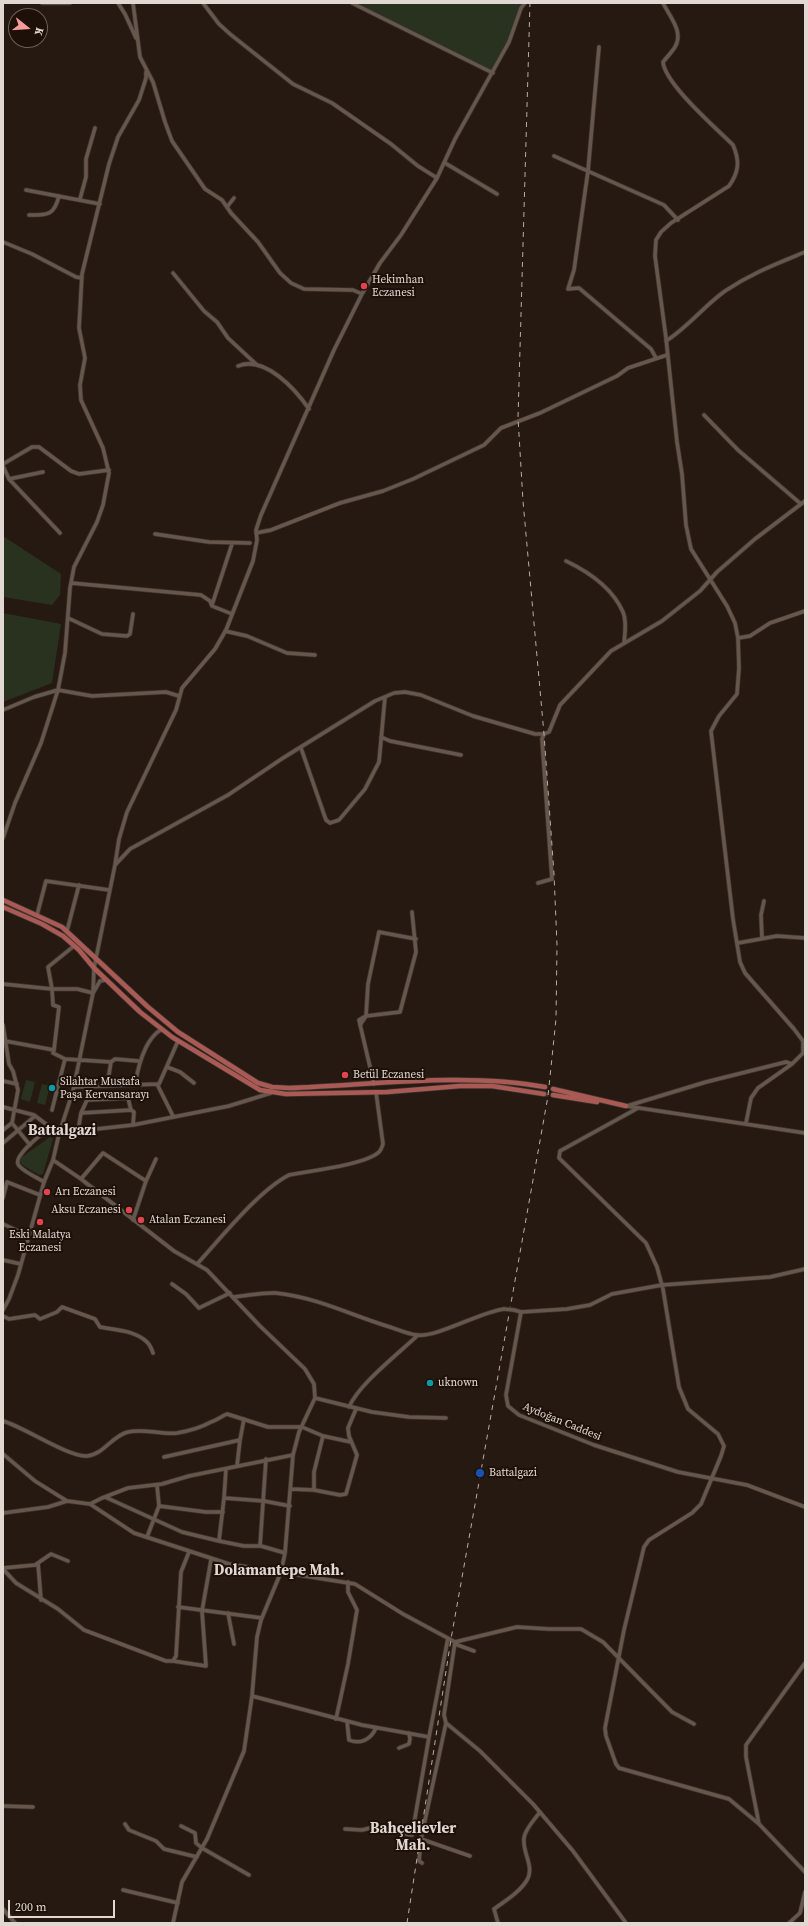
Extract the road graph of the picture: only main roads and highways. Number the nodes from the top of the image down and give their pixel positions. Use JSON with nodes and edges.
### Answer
{"nodes":[{"id":1,"x":3,"y":900,"type":"edge"},
{"id":2,"x":3,"y":907,"type":"edge"},
{"id":3,"x":545,"y":1087,"type":"tunnel mouth"},
{"id":4,"x":553,"y":1089,"type":"tunnel mouth"},
{"id":5,"x":544,"y":1094,"type":"tunnel mouth"},
{"id":6,"x":553,"y":1095,"type":"tunnel mouth"}],
"edges":[{"from":1,"to":3,"type":"main road"},
{"from":2,"to":5,"type":"main road"},
{"from":4,"to":6,"type":"main road"}]}
